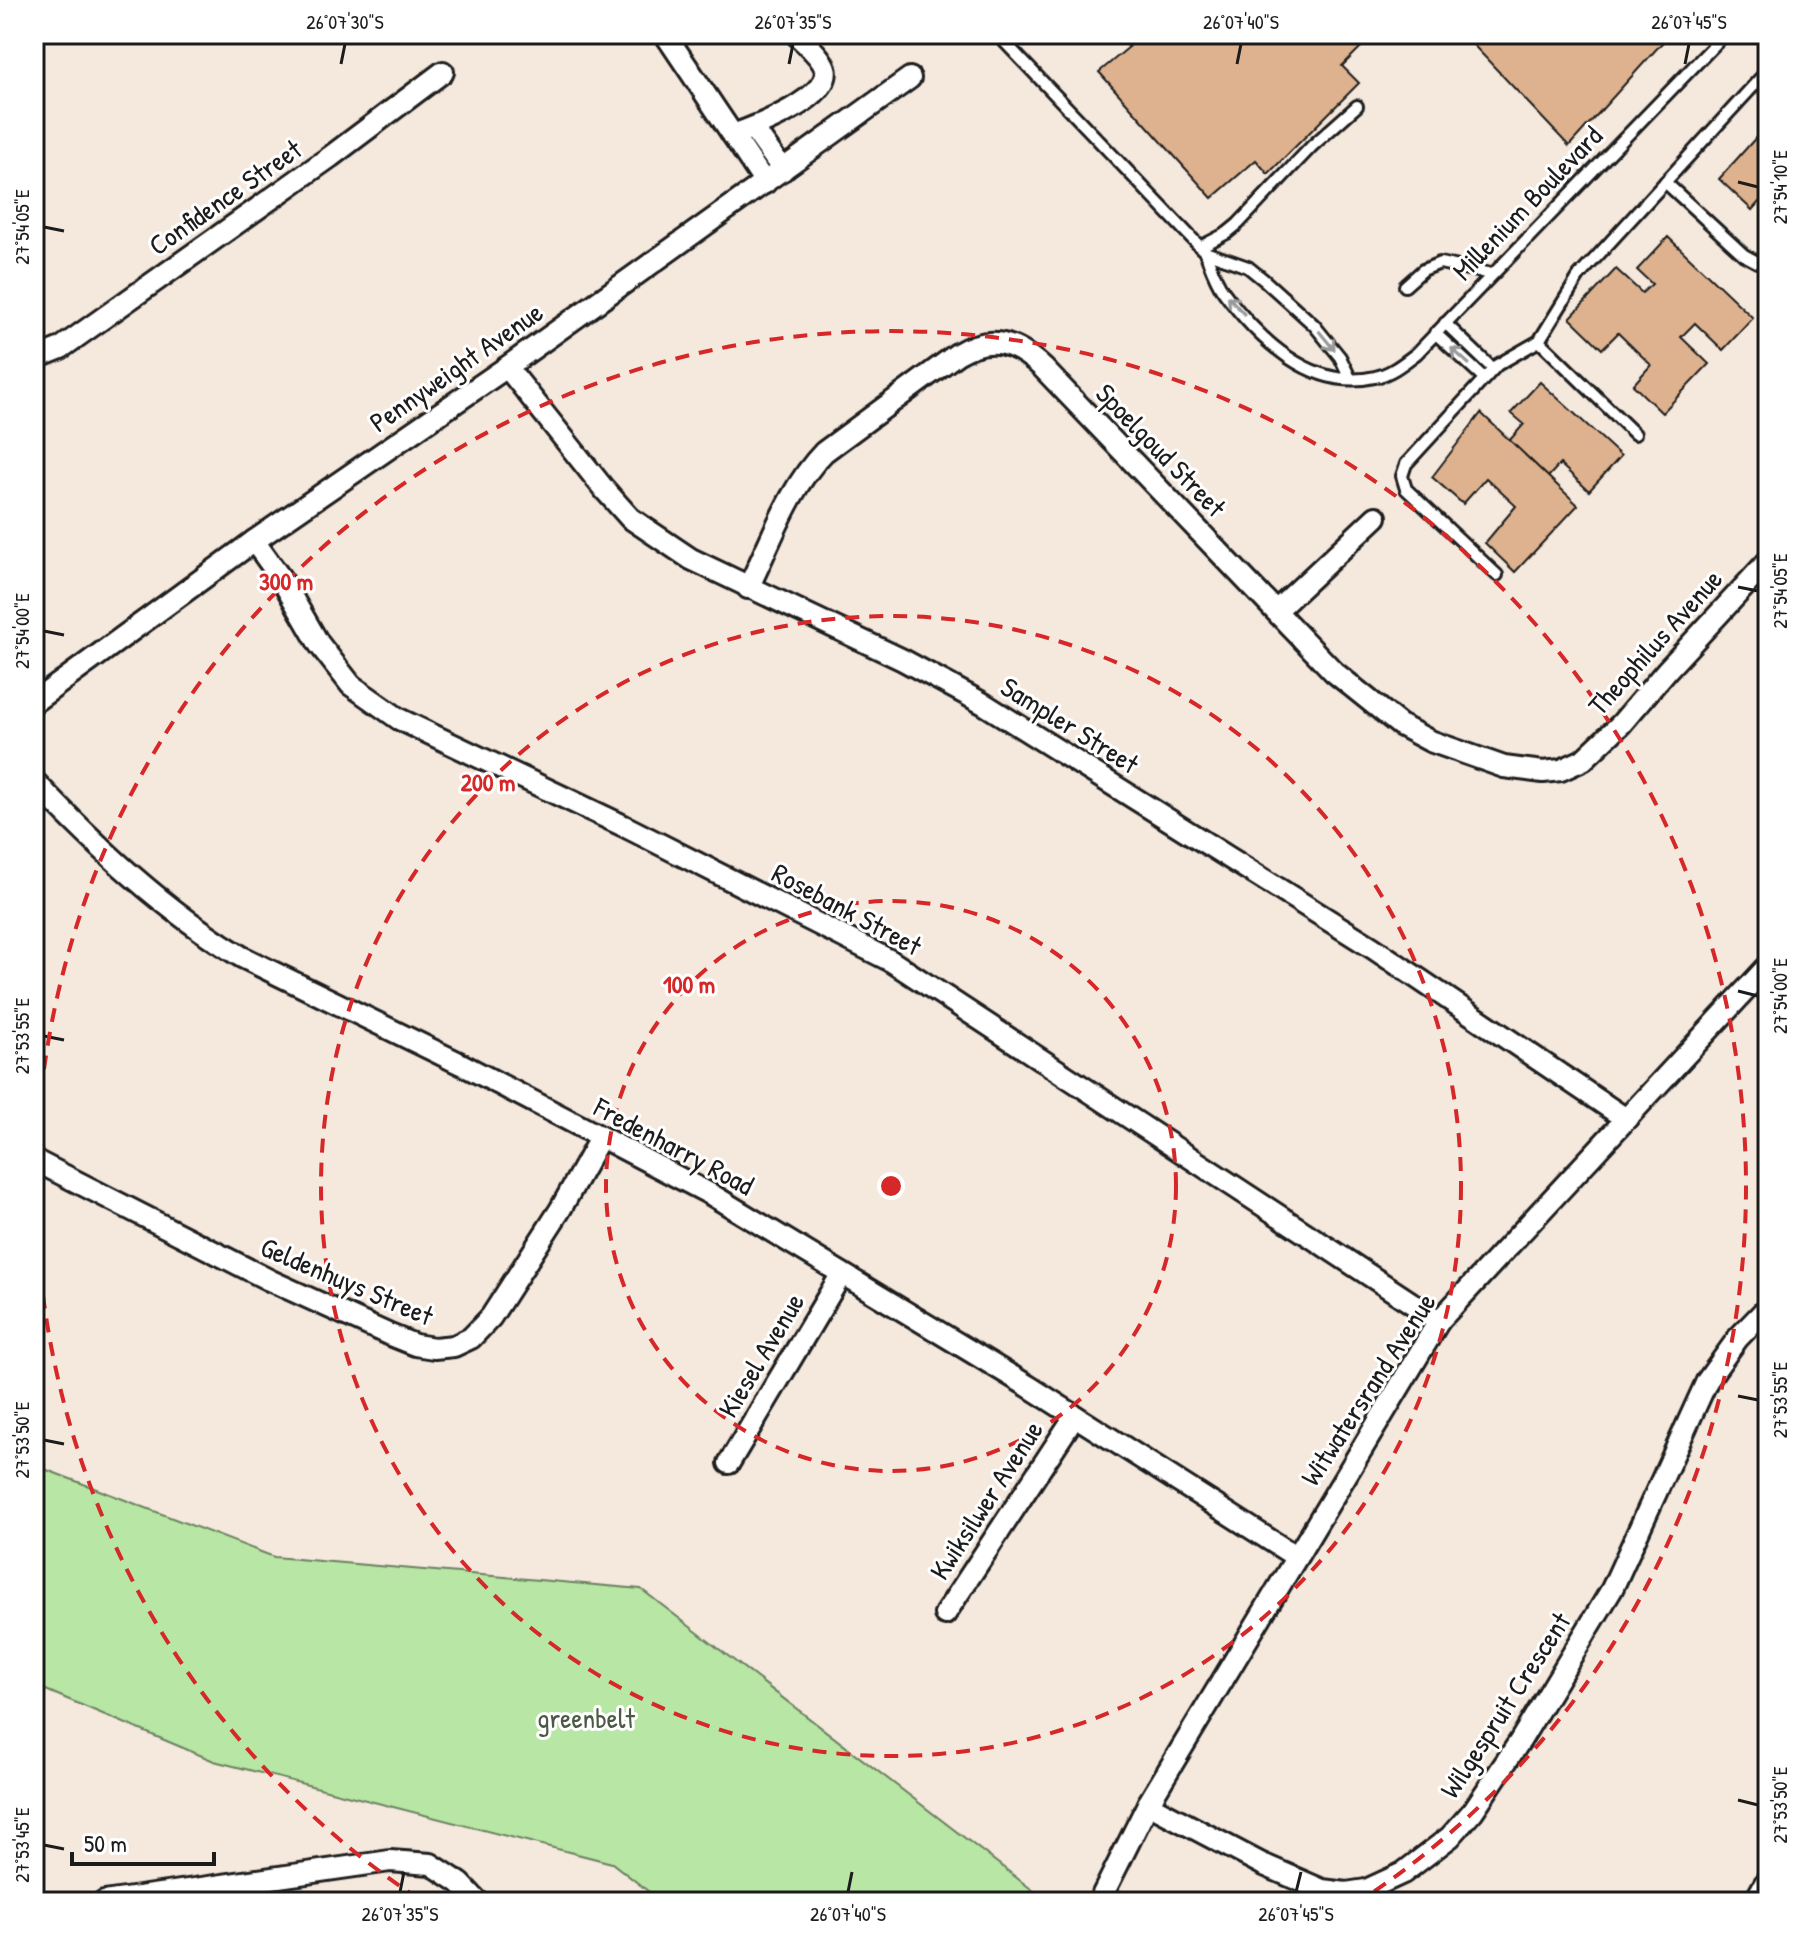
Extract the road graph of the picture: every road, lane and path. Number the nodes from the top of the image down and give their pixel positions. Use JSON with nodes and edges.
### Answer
{"nodes":[{"id":1,"x":665,"y":34,"type":"edge"},
{"id":2,"x":796,"y":34,"type":"edge"},
{"id":3,"x":997,"y":34,"type":"edge"},
{"id":4,"x":1725,"y":34,"type":"edge"},
{"id":5,"x":1768,"y":70,"type":"edge"},
{"id":6,"x":443,"y":72,"type":"dead end"},
{"id":7,"x":910,"y":78,"type":"dead end"},
{"id":8,"x":1357,"y":106,"type":"dead end"},
{"id":9,"x":743,"y":131,"type":"junction"},
{"id":10,"x":783,"y":170,"type":"junction"},
{"id":11,"x":1665,"y":182,"type":"junction"},
{"id":12,"x":765,"y":183,"type":"junction"},
{"id":13,"x":1203,"y":249,"type":"junction"},
{"id":14,"x":1768,"y":261,"type":"edge"},
{"id":15,"x":1491,"y":274,"type":"junction"},
{"id":16,"x":1405,"y":286,"type":"dead end"},
{"id":17,"x":1445,"y":323,"type":"junction"},
{"id":18,"x":1435,"y":333,"type":"junction"},
{"id":19,"x":1539,"y":341,"type":"junction"},
{"id":20,"x":34,"y":359,"type":"edge"},
{"id":21,"x":507,"y":367,"type":"junction"},
{"id":22,"x":1493,"y":369,"type":"junction"},
{"id":23,"x":1350,"y":378,"type":"junction"},
{"id":24,"x":1484,"y":378,"type":"junction"},
{"id":25,"x":1635,"y":434,"type":"dead end"},
{"id":26,"x":1376,"y":517,"type":"dead end"},
{"id":27,"x":254,"y":541,"type":"junction"},
{"id":28,"x":1768,"y":561,"type":"edge"},
{"id":29,"x":1497,"y":575,"type":"dead end"},
{"id":30,"x":748,"y":588,"type":"junction"},
{"id":31,"x":1276,"y":611,"type":"junction"},
{"id":32,"x":34,"y":702,"type":"edge"},
{"id":33,"x":1583,"y":760,"type":"joint"},
{"id":34,"x":34,"y":781,"type":"edge"},
{"id":35,"x":1768,"y":966,"type":"edge"},
{"id":36,"x":1626,"y":1119,"type":"junction"},
{"id":37,"x":600,"y":1138,"type":"junction"},
{"id":38,"x":34,"y":1160,"type":"edge"},
{"id":39,"x":841,"y":1275,"type":"junction"},
{"id":40,"x":1768,"y":1307,"type":"edge"},
{"id":41,"x":1439,"y":1321,"type":"junction"},
{"id":42,"x":1075,"y":1416,"type":"junction"},
{"id":43,"x":729,"y":1463,"type":"dead end"},
{"id":44,"x":1295,"y":1556,"type":"junction"},
{"id":45,"x":945,"y":1614,"type":"dead end"},
{"id":46,"x":1148,"y":1804,"type":"junction"},
{"id":47,"x":1768,"y":1886,"type":"edge"},
{"id":48,"x":104,"y":1902,"type":"edge"},
{"id":49,"x":478,"y":1902,"type":"edge"},
{"id":50,"x":1099,"y":1902,"type":"edge"},
{"id":51,"x":1759,"y":1902,"type":"edge"}],
"edges":[{"from":1,"to":9,"type":"street"},
{"from":2,"to":9,"type":"street"},
{"from":3,"to":13,"type":"lane"},
{"from":4,"to":15,"type":"lane","name":"Millenium Boulevard"},
{"from":5,"to":11,"type":"lane"},
{"from":6,"to":20,"type":"street","name":"Confidence Street"},
{"from":7,"to":10,"type":"street","name":"Pennyweight Avenue"},
{"from":8,"to":13,"type":"lane"},
{"from":9,"to":10,"type":"street"},
{"from":9,"to":12,"type":"street"},
{"from":10,"to":12,"type":"street","name":"Pennyweight Avenue"},
{"from":11,"to":14,"type":"lane"},
{"from":11,"to":19,"type":"lane"},
{"from":12,"to":21,"type":"street","name":"Pennyweight Avenue"},
{"from":13,"to":23,"type":"lane","one_way":true},
{"from":23,"to":13,"type":"lane","one_way":true},
{"from":15,"to":16,"type":"lane"},
{"from":15,"to":17,"type":"lane","name":"Millenium Boulevard"},
{"from":17,"to":18,"type":"lane","name":"Millenium Boulevard"},
{"from":17,"to":22,"type":"lane"},
{"from":18,"to":23,"type":"lane","name":"Millenium Boulevard"},
{"from":24,"to":18,"type":"lane","one_way":true},
{"from":19,"to":22,"type":"lane"},
{"from":19,"to":25,"type":"lane"},
{"from":21,"to":27,"type":"street","name":"Pennyweight Avenue"},
{"from":21,"to":30,"type":"street","name":"Sampler Street"},
{"from":22,"to":24,"type":"lane"},
{"from":24,"to":29,"type":"lane"},
{"from":26,"to":31,"type":"street"},
{"from":27,"to":32,"type":"street","name":"Pennyweight Avenue"},
{"from":27,"to":41,"type":"street","name":"Rosebank Street"},
{"from":28,"to":33,"type":"street","name":"Theophilus Avenue"},
{"from":30,"to":31,"type":"street","name":"Spoelgoud Street"},
{"from":30,"to":36,"type":"street","name":"Sampler Street"},
{"from":31,"to":33,"type":"street","name":"Spoelgoud Street"},
{"from":34,"to":37,"type":"street","name":"Fredenharry Road"},
{"from":35,"to":36,"type":"street","name":"Witwatersrand Avenue"},
{"from":36,"to":41,"type":"street","name":"Witwatersrand Avenue"},
{"from":37,"to":38,"type":"street","name":"Geldenhuys Street"},
{"from":37,"to":39,"type":"street","name":"Fredenharry Road"},
{"from":39,"to":42,"type":"street","name":"Fredenharry Road"},
{"from":39,"to":43,"type":"street","name":"Kiesel Avenue"},
{"from":40,"to":46,"type":"street","name":"Wilgespruit Crescent"},
{"from":41,"to":44,"type":"street","name":"Witwatersrand Avenue"},
{"from":42,"to":44,"type":"street","name":"Fredenharry Road"},
{"from":42,"to":45,"type":"street","name":"Kwiksilwer Avenue"},
{"from":44,"to":46,"type":"street","name":"Witwatersrand Avenue"},
{"from":46,"to":50,"type":"street","name":"Witwatersrand Avenue"},
{"from":47,"to":51,"type":"main road"},
{"from":48,"to":49,"type":"street"}]}
